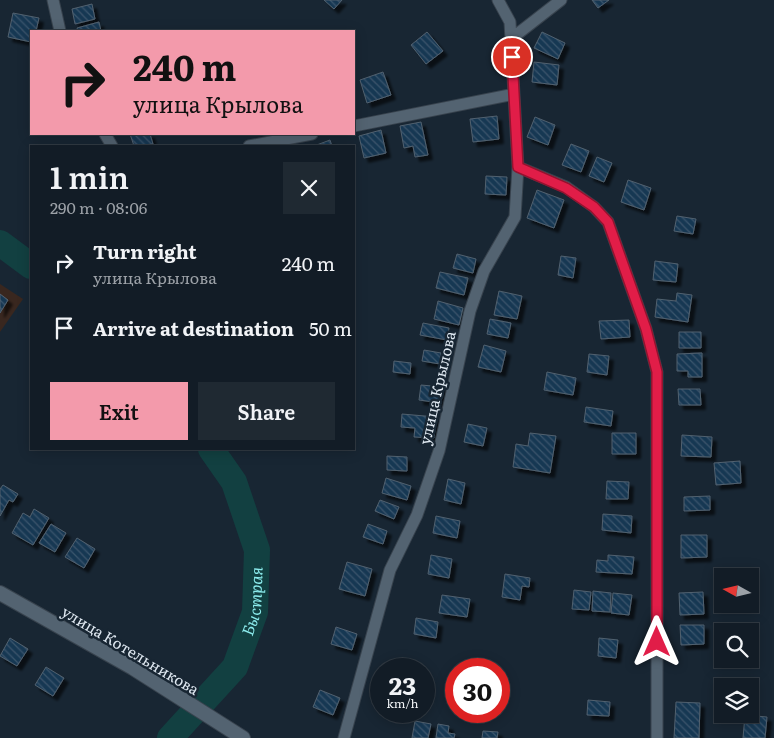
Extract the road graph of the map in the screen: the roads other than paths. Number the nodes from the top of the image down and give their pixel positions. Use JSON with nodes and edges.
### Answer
{"nodes":[{"id":1,"x":53,"y":0,"type":"edge"},
{"id":2,"x":498,"y":0,"type":"edge"},
{"id":3,"x":561,"y":0,"type":"edge"},
{"id":4,"x":60,"y":30,"type":"edge"},
{"id":5,"x":511,"y":39,"type":"junction"},
{"id":6,"x":514,"y":94,"type":"junction"},
{"id":7,"x":355,"y":126,"type":"edge"},
{"id":8,"x":307,"y":135,"type":"edge"},
{"id":9,"x":254,"y":145,"type":"edge"},
{"id":10,"x":518,"y":167,"type":"junction"},
{"id":11,"x":0,"y":594,"type":"edge"},
{"id":12,"x":243,"y":738,"type":"edge"},
{"id":13,"x":344,"y":738,"type":"edge"},
{"id":14,"x":657,"y":738,"type":"edge"}],
"edges":[{"from":1,"to":4,"type":"street"},
{"from":2,"to":5,"type":"street","name":"улица Крылова"},
{"from":3,"to":5,"type":"street"},
{"from":5,"to":6,"type":"street","name":"улица Крылова"},
{"from":6,"to":7,"type":"street"},
{"from":6,"to":10,"type":"street","name":"улица Крылова"},
{"from":8,"to":9,"type":"street"},
{"from":10,"to":13,"type":"street","name":"улица Крылова"},
{"from":10,"to":14,"type":"street"},
{"from":11,"to":12,"type":"street","name":"улица Котельникова"}]}
